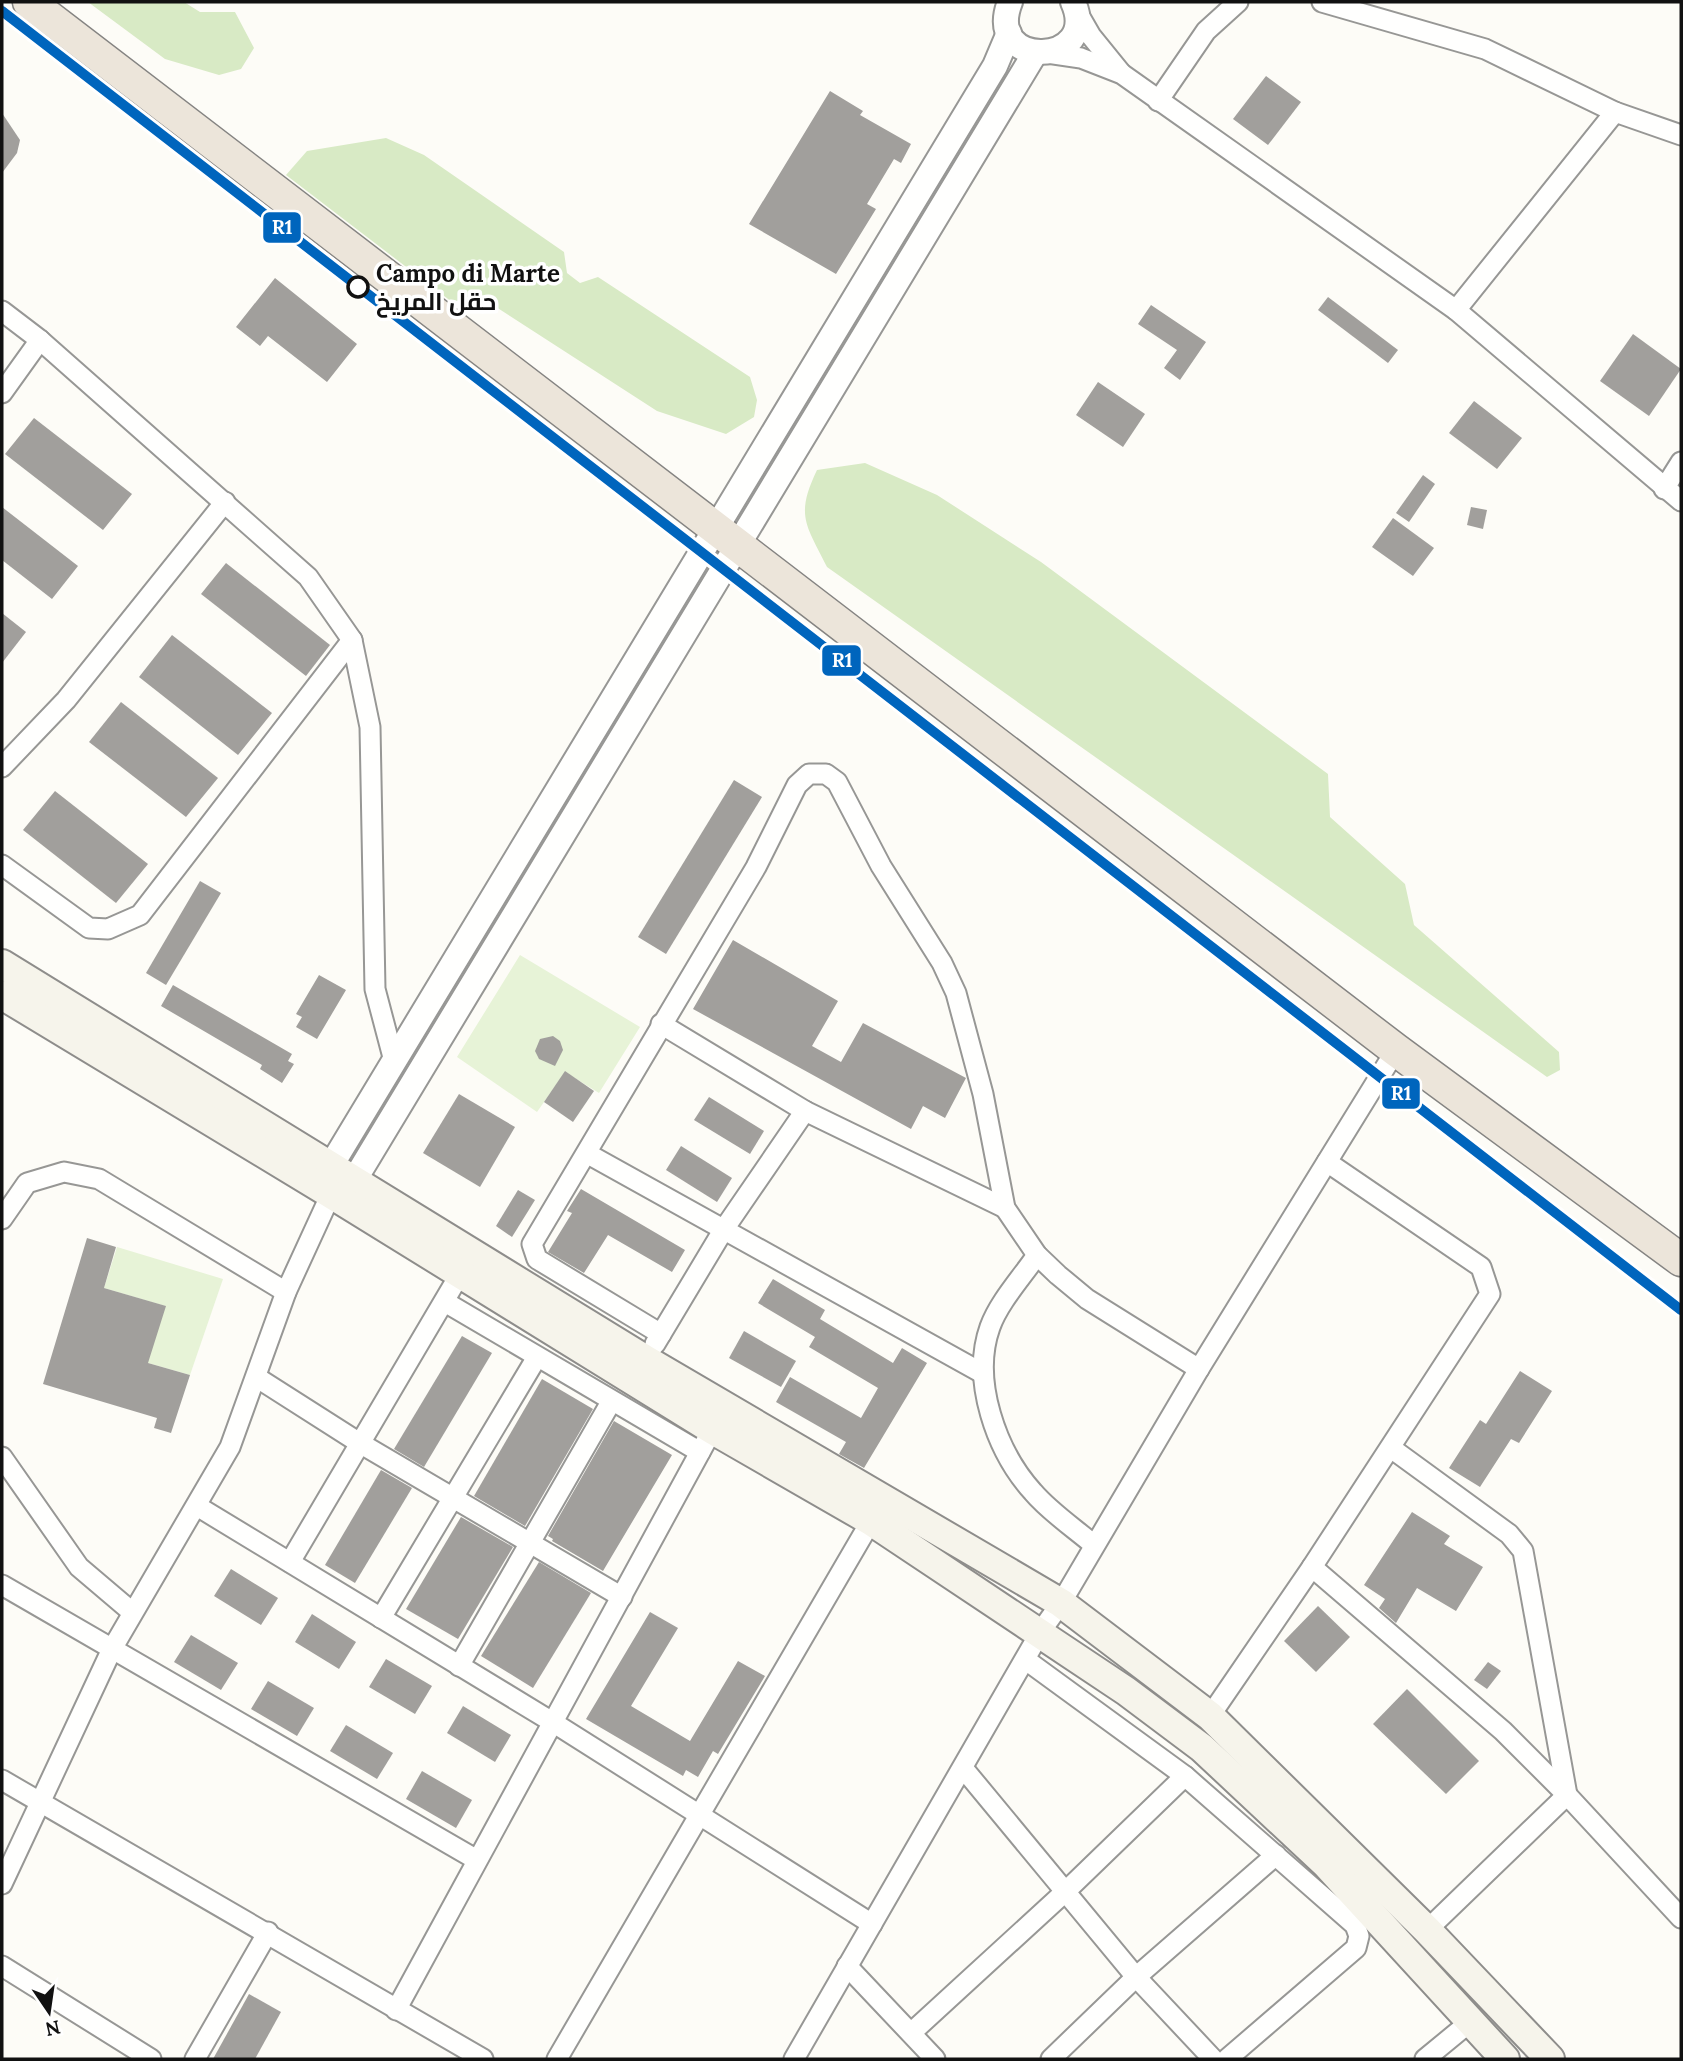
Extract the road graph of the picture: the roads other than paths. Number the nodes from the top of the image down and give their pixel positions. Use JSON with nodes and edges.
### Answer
{"nodes":[{"id":1,"x":29,"y":2,"type":"edge"},
{"id":2,"x":1238,"y":2,"type":"edge"},
{"id":3,"x":1322,"y":2,"type":"edge"},
{"id":4,"x":1074,"y":5,"type":"edge"},
{"id":5,"x":1006,"y":15,"type":"edge"},
{"id":6,"x":1041,"y":53,"type":"junction"},
{"id":7,"x":1122,"y":74,"type":"junction"},
{"id":8,"x":1158,"y":101,"type":"junction"},
{"id":9,"x":1615,"y":112,"type":"junction"},
{"id":10,"x":1681,"y":135,"type":"edge"},
{"id":11,"x":1456,"y":310,"type":"junction"},
{"id":12,"x":2,"y":311,"type":"edge"},
{"id":13,"x":40,"y":340,"type":"junction"},
{"id":14,"x":2,"y":393,"type":"edge"},
{"id":15,"x":1681,"y":462,"type":"edge"},
{"id":16,"x":1664,"y":489,"type":"junction"},
{"id":17,"x":1681,"y":501,"type":"edge"},
{"id":18,"x":225,"y":502,"type":"junction"},
{"id":19,"x":727,"y":537,"type":"junction"},
{"id":20,"x":352,"y":640,"type":"junction"},
{"id":21,"x":2,"y":766,"type":"edge"},
{"id":22,"x":2,"y":865,"type":"edge"},
{"id":23,"x":2,"y":964,"type":"edge"},
{"id":24,"x":2,"y":995,"type":"edge"},
{"id":25,"x":661,"y":1024,"type":"junction"},
{"id":26,"x":1396,"y":1050,"type":"junction"},
{"id":27,"x":394,"y":1061,"type":"junction"},
{"id":28,"x":805,"y":1111,"type":"junction"},
{"id":29,"x":588,"y":1154,"type":"junction"},
{"id":30,"x":1327,"y":1162,"type":"junction"},
{"id":31,"x":343,"y":1171,"type":"junction"},
{"id":32,"x":331,"y":1194,"type":"junction"},
{"id":33,"x":1005,"y":1208,"type":"junction"},
{"id":34,"x":2,"y":1219,"type":"edge"},
{"id":35,"x":724,"y":1229,"type":"junction"},
{"id":36,"x":1037,"y":1255,"type":"junction"},
{"id":37,"x":1681,"y":1260,"type":"edge"},
{"id":38,"x":460,"y":1274,"type":"junction"},
{"id":39,"x":286,"y":1292,"type":"junction"},
{"id":40,"x":445,"y":1302,"type":"junction"},
{"id":41,"x":661,"y":1334,"type":"junction"},
{"id":42,"x":537,"y":1357,"type":"junction"},
{"id":43,"x":646,"y":1360,"type":"junction"},
{"id":44,"x":1199,"y":1369,"type":"junction"},
{"id":45,"x":982,"y":1373,"type":"junction"},
{"id":46,"x":256,"y":1377,"type":"junction"},
{"id":47,"x":611,"y":1402,"type":"junction"},
{"id":48,"x":713,"y":1429,"type":"junction"},
{"id":49,"x":358,"y":1442,"type":"junction"},
{"id":50,"x":1391,"y":1448,"type":"junction"},
{"id":51,"x":2,"y":1457,"type":"edge"},
{"id":52,"x":452,"y":1496,"type":"junction"},
{"id":53,"x":197,"y":1506,"type":"junction"},
{"id":54,"x":872,"y":1521,"type":"junction"},
{"id":55,"x":529,"y":1542,"type":"junction"},
{"id":56,"x":1094,"y":1545,"type":"junction"},
{"id":57,"x":290,"y":1562,"type":"junction"},
{"id":58,"x":1312,"y":1567,"type":"junction"},
{"id":59,"x":2,"y":1586,"type":"edge"},
{"id":60,"x":622,"y":1597,"type":"junction"},
{"id":61,"x":1061,"y":1603,"type":"junction"},
{"id":62,"x":132,"y":1612,"type":"junction"},
{"id":63,"x":381,"y":1618,"type":"junction"},
{"id":64,"x":1041,"y":1631,"type":"junction"},
{"id":65,"x":112,"y":1649,"type":"junction"},
{"id":66,"x":1026,"y":1660,"type":"junction"},
{"id":67,"x":459,"y":1666,"type":"junction"},
{"id":68,"x":1210,"y":1716,"type":"junction"},
{"id":69,"x":554,"y":1723,"type":"junction"},
{"id":70,"x":963,"y":1768,"type":"junction"},
{"id":71,"x":1185,"y":1776,"type":"junction"},
{"id":72,"x":2,"y":1780,"type":"edge"},
{"id":73,"x":1567,"y":1795,"type":"junction"},
{"id":74,"x":38,"y":1802,"type":"junction"},
{"id":75,"x":699,"y":1815,"type":"junction"},
{"id":76,"x":1276,"y":1855,"type":"junction"},
{"id":77,"x":477,"y":1860,"type":"junction"},
{"id":78,"x":2,"y":1884,"type":"edge"},
{"id":79,"x":1066,"y":1891,"type":"junction"},
{"id":80,"x":1681,"y":1918,"type":"edge"},
{"id":81,"x":872,"y":1924,"type":"junction"},
{"id":82,"x":1427,"y":1930,"type":"junction"},
{"id":83,"x":268,"y":1932,"type":"junction"},
{"id":84,"x":2,"y":1966,"type":"edge"},
{"id":85,"x":847,"y":1966,"type":"junction"},
{"id":86,"x":1136,"y":1977,"type":"junction"},
{"id":87,"x":396,"y":2010,"type":"junction"},
{"id":88,"x":1470,"y":2022,"type":"junction"},
{"id":89,"x":911,"y":2033,"type":"junction"},
{"id":90,"x":151,"y":2059,"type":"edge"},
{"id":91,"x":195,"y":2059,"type":"edge"},
{"id":92,"x":482,"y":2059,"type":"edge"},
{"id":93,"x":557,"y":2059,"type":"edge"},
{"id":94,"x":794,"y":2059,"type":"edge"},
{"id":95,"x":935,"y":2059,"type":"edge"},
{"id":96,"x":1051,"y":2059,"type":"edge"},
{"id":97,"x":1213,"y":2059,"type":"edge"},
{"id":98,"x":1227,"y":2059,"type":"edge"},
{"id":99,"x":1425,"y":2059,"type":"edge"},
{"id":100,"x":1505,"y":2059,"type":"edge"},
{"id":101,"x":1550,"y":2059,"type":"edge"}],
"edges":[{"from":1,"to":19,"type":"highway"},
{"from":2,"to":8,"type":"street"},
{"from":3,"to":9,"type":"street"},
{"from":4,"to":6,"type":"street"},
{"from":4,"to":7,"type":"street"},
{"from":5,"to":6,"type":"street"},
{"from":5,"to":19,"type":"street"},
{"from":6,"to":7,"type":"street"},
{"from":6,"to":19,"type":"street"},
{"from":7,"to":8,"type":"street"},
{"from":8,"to":11,"type":"street"},
{"from":9,"to":10,"type":"street"},
{"from":9,"to":11,"type":"street"},
{"from":11,"to":16,"type":"street"},
{"from":12,"to":13,"type":"street"},
{"from":13,"to":14,"type":"street"},
{"from":13,"to":18,"type":"street"},
{"from":15,"to":16,"type":"street"},
{"from":16,"to":17,"type":"street"},
{"from":18,"to":20,"type":"street"},
{"from":18,"to":21,"type":"street"},
{"from":19,"to":26,"type":"highway"},
{"from":19,"to":27,"type":"street"},
{"from":19,"to":31,"type":"street"},
{"from":20,"to":22,"type":"street"},
{"from":20,"to":27,"type":"street"},
{"from":23,"to":31,"type":"main road"},
{"from":24,"to":32,"type":"main road"},
{"from":25,"to":28,"type":"street"},
{"from":25,"to":29,"type":"street"},
{"from":25,"to":33,"type":"street"},
{"from":26,"to":30,"type":"street"},
{"from":26,"to":37,"type":"highway"},
{"from":27,"to":31,"type":"street"},
{"from":28,"to":33,"type":"street"},
{"from":28,"to":35,"type":"street"},
{"from":29,"to":35,"type":"street"},
{"from":29,"to":41,"type":"street"},
{"from":30,"to":44,"type":"street"},
{"from":30,"to":50,"type":"street"},
{"from":31,"to":32,"type":"street"},
{"from":31,"to":43,"type":"main road"},
{"from":32,"to":38,"type":"main road"},
{"from":32,"to":39,"type":"street"},
{"from":33,"to":36,"type":"street"},
{"from":34,"to":39,"type":"street"},
{"from":35,"to":41,"type":"street"},
{"from":35,"to":45,"type":"street"},
{"from":36,"to":44,"type":"street"},
{"from":36,"to":45,"type":"street"},
{"from":38,"to":40,"type":"street"},
{"from":38,"to":48,"type":"main road"},
{"from":39,"to":46,"type":"street"},
{"from":40,"to":42,"type":"street"},
{"from":40,"to":49,"type":"street"},
{"from":41,"to":43,"type":"street"},
{"from":42,"to":47,"type":"street"},
{"from":42,"to":52,"type":"street"},
{"from":43,"to":48,"type":"main road"},
{"from":44,"to":56,"type":"street"},
{"from":45,"to":56,"type":"street"},
{"from":46,"to":49,"type":"street"},
{"from":46,"to":53,"type":"street"},
{"from":47,"to":48,"type":"street"},
{"from":47,"to":55,"type":"street"},
{"from":48,"to":54,"type":"main road"},
{"from":48,"to":60,"type":"street"},
{"from":48,"to":61,"type":"main road"},
{"from":49,"to":52,"type":"street"},
{"from":49,"to":57,"type":"street"},
{"from":50,"to":58,"type":"street"},
{"from":50,"to":73,"type":"street"},
{"from":51,"to":62,"type":"street"},
{"from":52,"to":55,"type":"street"},
{"from":52,"to":63,"type":"street"},
{"from":53,"to":57,"type":"street"},
{"from":53,"to":62,"type":"street"},
{"from":54,"to":64,"type":"main road"},
{"from":54,"to":75,"type":"street"},
{"from":55,"to":60,"type":"street"},
{"from":55,"to":67,"type":"street"},
{"from":56,"to":61,"type":"street"},
{"from":57,"to":63,"type":"street"},
{"from":58,"to":68,"type":"street"},
{"from":58,"to":73,"type":"street"},
{"from":59,"to":65,"type":"street"},
{"from":60,"to":69,"type":"street"},
{"from":61,"to":64,"type":"street"},
{"from":61,"to":68,"type":"main road"},
{"from":62,"to":65,"type":"street"},
{"from":63,"to":67,"type":"street"},
{"from":64,"to":66,"type":"street"},
{"from":64,"to":88,"type":"main road"},
{"from":65,"to":74,"type":"street"},
{"from":65,"to":77,"type":"street"},
{"from":66,"to":70,"type":"street"},
{"from":66,"to":71,"type":"street"},
{"from":67,"to":69,"type":"street"},
{"from":68,"to":82,"type":"main road"},
{"from":69,"to":75,"type":"street"},
{"from":69,"to":77,"type":"street"},
{"from":70,"to":79,"type":"street"},
{"from":70,"to":81,"type":"street"},
{"from":71,"to":76,"type":"street"},
{"from":71,"to":79,"type":"street"},
{"from":72,"to":74,"type":"street"},
{"from":73,"to":80,"type":"street"},
{"from":73,"to":82,"type":"street"},
{"from":74,"to":78,"type":"street"},
{"from":74,"to":83,"type":"street"},
{"from":75,"to":81,"type":"street"},
{"from":75,"to":93,"type":"street"},
{"from":76,"to":86,"type":"street"},
{"from":76,"to":98,"type":"street"},
{"from":77,"to":87,"type":"street"},
{"from":79,"to":86,"type":"street"},
{"from":79,"to":89,"type":"street"},
{"from":81,"to":85,"type":"street"},
{"from":82,"to":101,"type":"main road"},
{"from":83,"to":87,"type":"street"},
{"from":83,"to":91,"type":"street"},
{"from":84,"to":90,"type":"street"},
{"from":85,"to":89,"type":"street"},
{"from":85,"to":94,"type":"street"},
{"from":86,"to":96,"type":"street"},
{"from":86,"to":97,"type":"street"},
{"from":87,"to":92,"type":"street"},
{"from":88,"to":99,"type":"street"},
{"from":88,"to":100,"type":"main road"},
{"from":89,"to":95,"type":"street"}]}
